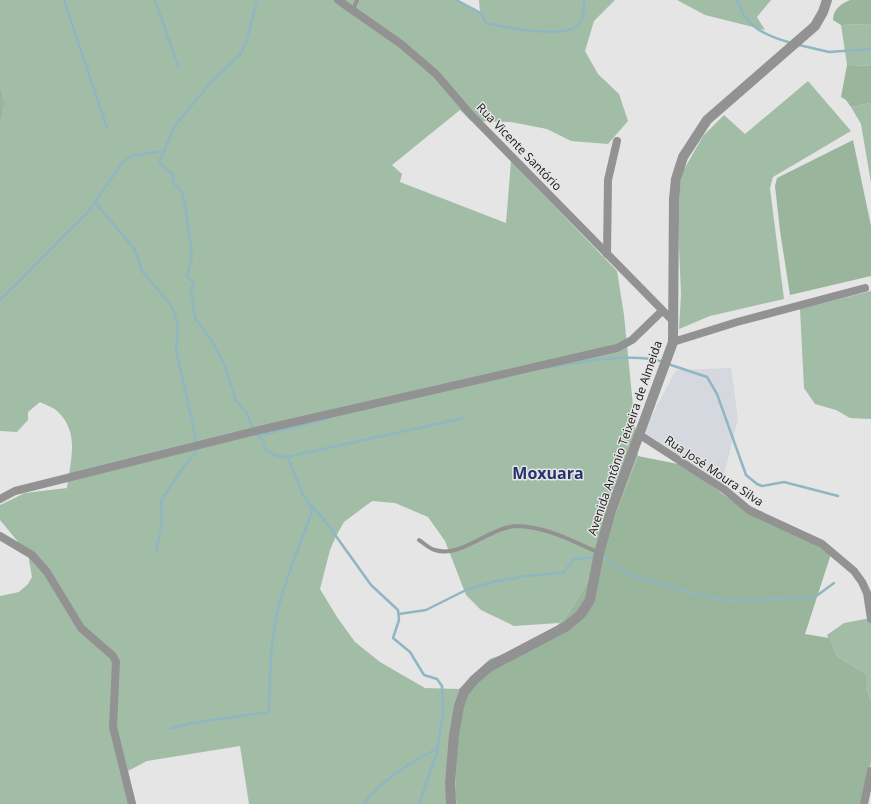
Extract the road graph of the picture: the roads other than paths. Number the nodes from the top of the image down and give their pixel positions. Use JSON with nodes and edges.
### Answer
{"nodes":[{"id":1,"x":338,"y":0,"type":"edge"},
{"id":2,"x":357,"y":0,"type":"edge"},
{"id":3,"x":827,"y":0,"type":"edge"},
{"id":4,"x":352,"y":10,"type":"junction"},
{"id":5,"x":617,"y":141,"type":"dead end"},
{"id":6,"x":607,"y":254,"type":"junction"},
{"id":7,"x":865,"y":288,"type":"dead end"},
{"id":8,"x":662,"y":311,"type":"junction"},
{"id":9,"x":674,"y":322,"type":"junction"},
{"id":10,"x":673,"y":342,"type":"junction"},
{"id":11,"x":640,"y":435,"type":"junction"},
{"id":12,"x":0,"y":499,"type":"edge"},
{"id":13,"x":0,"y":536,"type":"edge"},
{"id":14,"x":419,"y":540,"type":"dead end"},
{"id":15,"x":599,"y":553,"type":"junction"},
{"id":16,"x":871,"y":619,"type":"edge"},
{"id":17,"x":871,"y":771,"type":"edge"},
{"id":18,"x":132,"y":804,"type":"edge"},
{"id":19,"x":451,"y":804,"type":"edge"},
{"id":20,"x":864,"y":804,"type":"edge"}],
"edges":[{"from":1,"to":4,"type":"street","name":"Rua Vicente Santório"},
{"from":2,"to":4,"type":"lane"},
{"from":3,"to":9,"type":"street","name":"Avenida Antônio Teixeira de Almeida"},
{"from":4,"to":6,"type":"street","name":"Rua Vicente Santório"},
{"from":5,"to":6,"type":"street"},
{"from":6,"to":8,"type":"street","name":"Rua Vicente Santório"},
{"from":7,"to":10,"type":"street"},
{"from":8,"to":9,"type":"street","name":"Rua Vicente Santório"},
{"from":8,"to":12,"type":"street"},
{"from":9,"to":10,"type":"street","name":"Avenida Antônio Teixeira de Almeida"},
{"from":10,"to":11,"type":"street","name":"Avenida Antônio Teixeira de Almeida"},
{"from":11,"to":15,"type":"street","name":"Avenida Antônio Teixeira de Almeida"},
{"from":11,"to":16,"type":"street","name":"Rua José Moura Silva"},
{"from":13,"to":18,"type":"street"},
{"from":14,"to":15,"type":"lane"},
{"from":15,"to":19,"type":"street","name":"Avenida Antônio Teixeira de Almeida"},
{"from":17,"to":20,"type":"street"}]}
